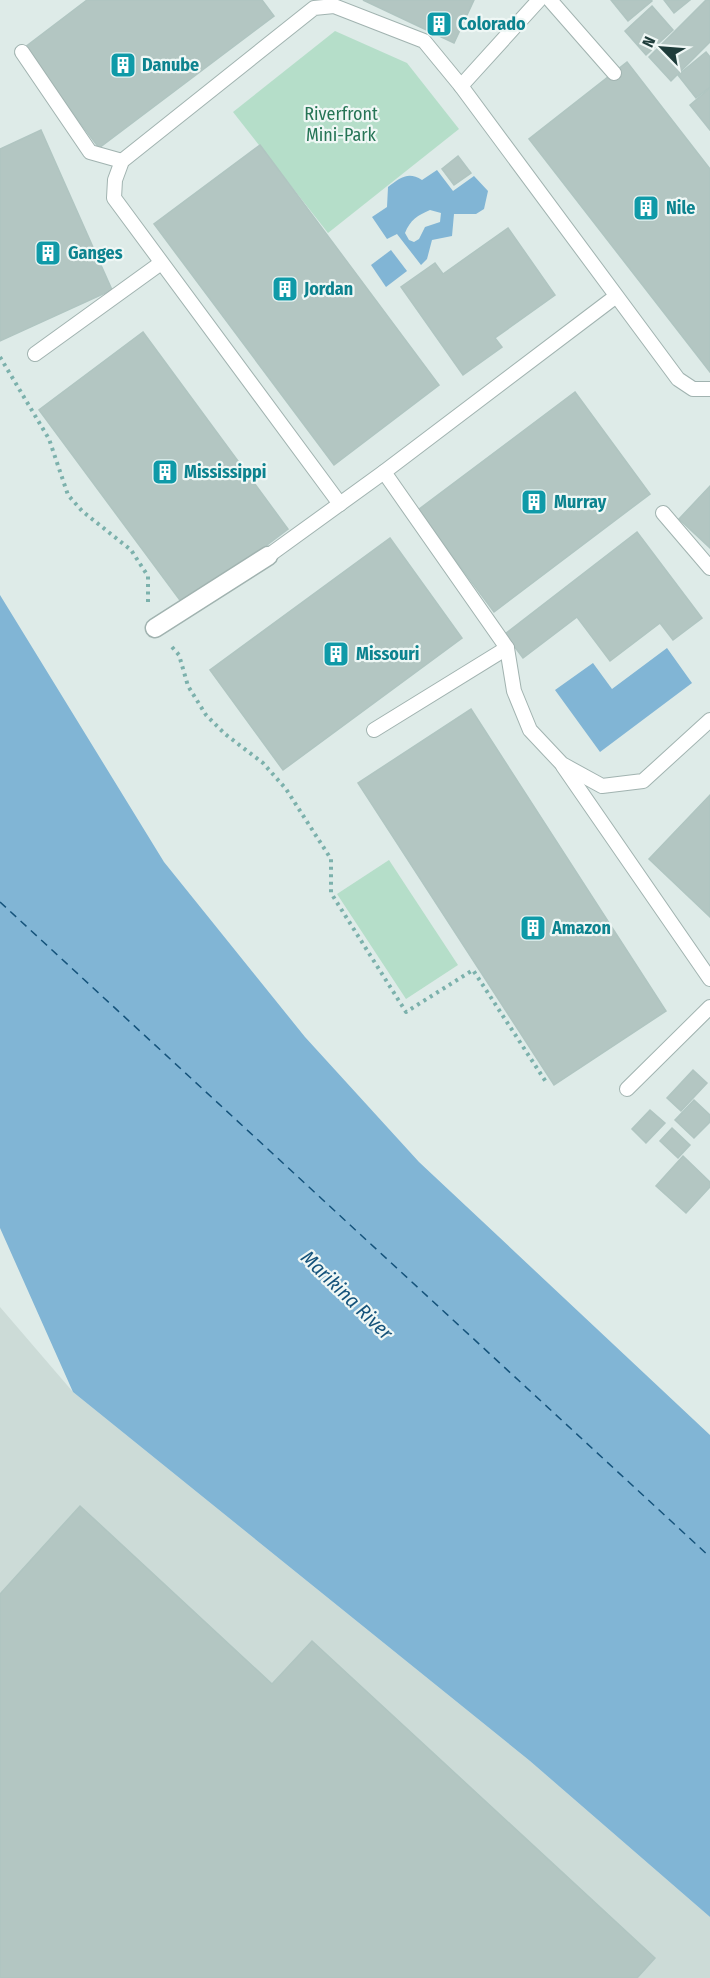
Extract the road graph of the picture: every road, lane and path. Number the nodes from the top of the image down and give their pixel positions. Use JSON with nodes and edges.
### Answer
{"nodes":[{"id":1,"x":539,"y":0,"type":"edge"},
{"id":2,"x":550,"y":0,"type":"edge"},
{"id":3,"x":22,"y":52,"type":"dead end"},
{"id":4,"x":614,"y":73,"type":"dead end"},
{"id":5,"x":461,"y":86,"type":"junction"},
{"id":6,"x":122,"y":161,"type":"junction"},
{"id":7,"x":161,"y":263,"type":"junction"},
{"id":8,"x":615,"y":297,"type":"junction"},
{"id":9,"x":35,"y":354,"type":"dead end"},
{"id":10,"x":0,"y":357,"type":"edge"},
{"id":11,"x":710,"y":389,"type":"edge"},
{"id":12,"x":384,"y":472,"type":"junction"},
{"id":13,"x":340,"y":504,"type":"junction"},
{"id":14,"x":663,"y":513,"type":"dead end"},
{"id":15,"x":268,"y":556,"type":"joint"},
{"id":16,"x":710,"y":568,"type":"edge"},
{"id":17,"x":155,"y":628,"type":"junction"},
{"id":18,"x":507,"y":648,"type":"junction"},
{"id":19,"x":710,"y":720,"type":"edge"},
{"id":20,"x":374,"y":730,"type":"dead end"},
{"id":21,"x":562,"y":764,"type":"junction"},
{"id":22,"x":710,"y":979,"type":"edge"},
{"id":23,"x":710,"y":1006,"type":"edge"},
{"id":24,"x":546,"y":1082,"type":"dead end"},
{"id":25,"x":627,"y":1089,"type":"dead end"}],
"edges":[{"from":1,"to":5,"type":"lane"},
{"from":2,"to":4,"type":"lane"},
{"from":3,"to":6,"type":"lane"},
{"from":5,"to":6,"type":"lane"},
{"from":5,"to":8,"type":"lane"},
{"from":6,"to":7,"type":"lane"},
{"from":7,"to":9,"type":"lane"},
{"from":7,"to":13,"type":"lane"},
{"from":8,"to":11,"type":"lane"},
{"from":8,"to":12,"type":"lane"},
{"from":10,"to":17,"type":"path"},
{"from":12,"to":13,"type":"lane"},
{"from":12,"to":18,"type":"lane"},
{"from":13,"to":15,"type":"lane"},
{"from":14,"to":16,"type":"lane"},
{"from":15,"to":17,"type":"street"},
{"from":17,"to":24,"type":"path"},
{"from":18,"to":20,"type":"lane"},
{"from":18,"to":21,"type":"lane"},
{"from":19,"to":21,"type":"lane"},
{"from":21,"to":22,"type":"lane"},
{"from":23,"to":25,"type":"lane"}]}
